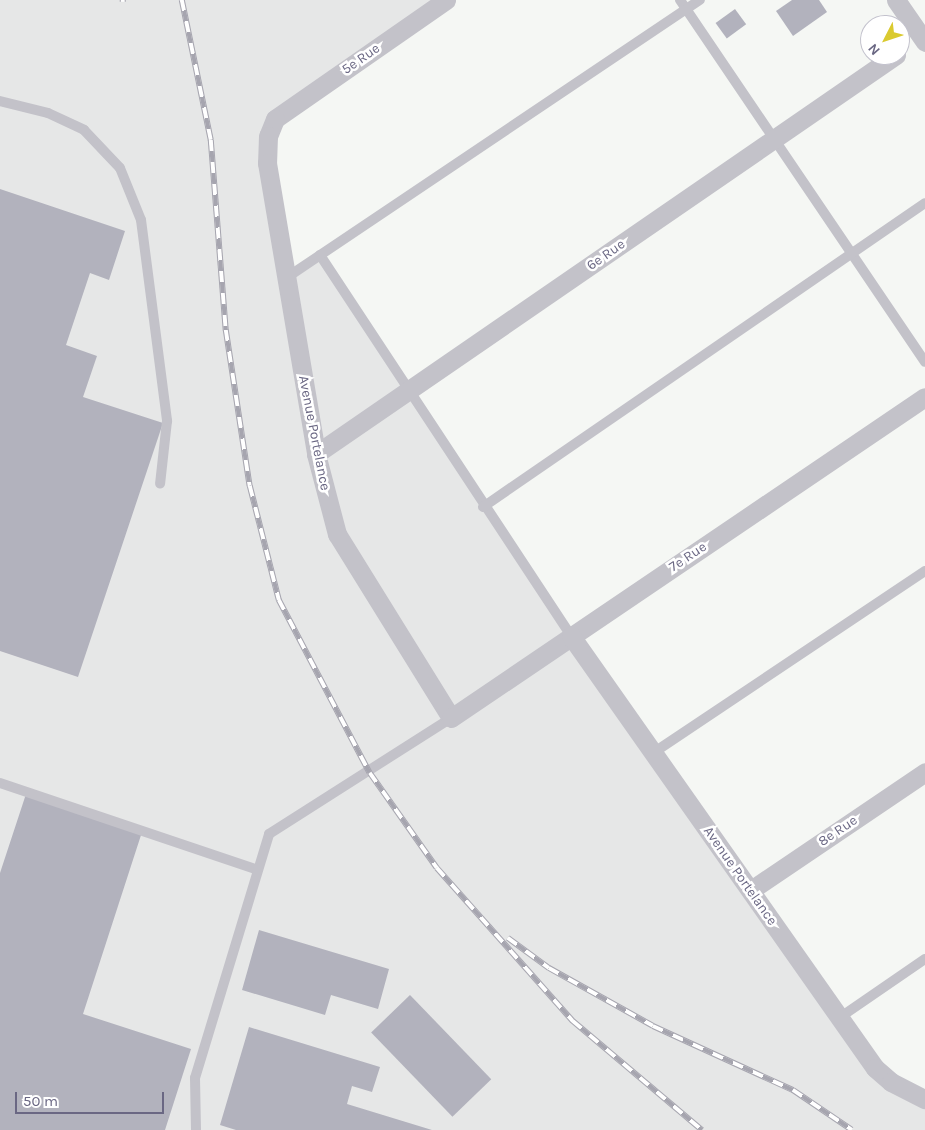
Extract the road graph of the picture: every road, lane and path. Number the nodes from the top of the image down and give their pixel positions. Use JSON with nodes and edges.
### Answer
{"nodes":[{"id":1,"x":446,"y":0,"type":"edge"},
{"id":2,"x":680,"y":0,"type":"edge"},
{"id":3,"x":700,"y":0,"type":"edge"},
{"id":4,"x":896,"y":0,"type":"edge"},
{"id":5,"x":686,"y":9,"type":"junction"},
{"id":6,"x":924,"y":38,"type":"edge"},
{"id":7,"x":910,"y":46,"type":"edge"},
{"id":8,"x":881,"y":65,"type":"edge"},
{"id":9,"x":0,"y":100,"type":"edge"},
{"id":10,"x":275,"y":119,"type":"joint"},
{"id":11,"x":774,"y":139,"type":"junction"},
{"id":12,"x":925,"y":202,"type":"edge"},
{"id":13,"x":852,"y":253,"type":"junction"},
{"id":14,"x":320,"y":255,"type":"junction"},
{"id":15,"x":289,"y":276,"type":"junction"},
{"id":16,"x":925,"y":362,"type":"edge"},
{"id":17,"x":407,"y":392,"type":"junction"},
{"id":18,"x":925,"y":397,"type":"edge"},
{"id":19,"x":316,"y":454,"type":"junction"},
{"id":20,"x":160,"y":484,"type":"dead end"},
{"id":21,"x":483,"y":507,"type":"junction"},
{"id":22,"x":925,"y":570,"type":"edge"},
{"id":23,"x":571,"y":636,"type":"junction"},
{"id":24,"x":451,"y":718,"type":"junction"},
{"id":25,"x":653,"y":753,"type":"junction"},
{"id":26,"x":925,"y":772,"type":"edge"},
{"id":27,"x":0,"y":783,"type":"edge"},
{"id":28,"x":258,"y":870,"type":"junction"},
{"id":29,"x":751,"y":890,"type":"junction"},
{"id":30,"x":925,"y":959,"type":"edge"},
{"id":31,"x":839,"y":1018,"type":"junction"},
{"id":32,"x":925,"y":1099,"type":"edge"},
{"id":33,"x":196,"y":1130,"type":"edge"}],
"edges":[{"from":1,"to":10,"type":"street","name":"5e Rue"},
{"from":2,"to":5,"type":"lane"},
{"from":3,"to":5,"type":"lane"},
{"from":4,"to":6,"type":"street"},
{"from":5,"to":11,"type":"lane"},
{"from":5,"to":14,"type":"lane"},
{"from":6,"to":7,"type":"street"},
{"from":8,"to":11,"type":"street","name":"6e Rue"},
{"from":9,"to":20,"type":"lane"},
{"from":10,"to":15,"type":"street","name":"Avenue Portelance"},
{"from":11,"to":13,"type":"lane"},
{"from":11,"to":17,"type":"street","name":"6e Rue"},
{"from":12,"to":13,"type":"lane"},
{"from":13,"to":16,"type":"lane"},
{"from":13,"to":21,"type":"lane"},
{"from":14,"to":15,"type":"lane"},
{"from":14,"to":17,"type":"lane"},
{"from":15,"to":19,"type":"street","name":"Avenue Portelance"},
{"from":17,"to":19,"type":"street","name":"6e Rue"},
{"from":17,"to":21,"type":"lane"},
{"from":18,"to":23,"type":"street","name":"7e Rue"},
{"from":19,"to":24,"type":"street","name":"Avenue Portelance"},
{"from":21,"to":23,"type":"lane"},
{"from":22,"to":25,"type":"lane"},
{"from":23,"to":24,"type":"street","name":"7e Rue"},
{"from":23,"to":25,"type":"street","name":"Avenue Portelance"},
{"from":24,"to":28,"type":"lane"},
{"from":25,"to":29,"type":"street","name":"Avenue Portelance"},
{"from":26,"to":29,"type":"street","name":"8e Rue"},
{"from":27,"to":28,"type":"lane"},
{"from":28,"to":33,"type":"lane"},
{"from":29,"to":31,"type":"street","name":"Avenue Portelance"},
{"from":30,"to":31,"type":"lane"},
{"from":31,"to":32,"type":"street","name":"Avenue Portelance"}]}
